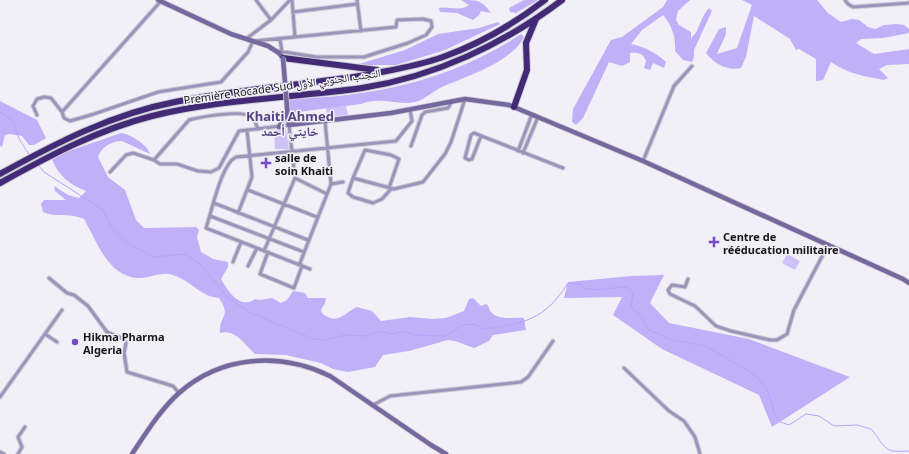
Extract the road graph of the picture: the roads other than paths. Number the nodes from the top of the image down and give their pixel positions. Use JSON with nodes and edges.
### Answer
{"nodes":[{"id":1,"x":160,"y":0,"type":"edge"},
{"id":2,"x":256,"y":0,"type":"edge"},
{"id":3,"x":291,"y":0,"type":"edge"},
{"id":4,"x":357,"y":0,"type":"edge"},
{"id":5,"x":545,"y":0,"type":"edge"},
{"id":6,"x":562,"y":0,"type":"edge"},
{"id":7,"x":845,"y":0,"type":"edge"},
{"id":8,"x":909,"y":3,"type":"edge"},
{"id":9,"x":357,"y":4,"type":"junction"},
{"id":10,"x":293,"y":12,"type":"junction"},
{"id":11,"x":536,"y":19,"type":"junction"},
{"id":12,"x":271,"y":20,"type":"junction"},
{"id":13,"x":360,"y":31,"type":"junction"},
{"id":14,"x":516,"y":31,"type":"junction"},
{"id":15,"x":295,"y":37,"type":"junction"},
{"id":16,"x":527,"y":38,"type":"junction"},
{"id":17,"x":246,"y":39,"type":"junction"},
{"id":18,"x":280,"y":39,"type":"junction"},
{"id":19,"x":253,"y":41,"type":"junction"},
{"id":20,"x":282,"y":55,"type":"junction"},
{"id":21,"x":692,"y":66,"type":"dead end"},
{"id":22,"x":388,"y":71,"type":"junction"},
{"id":23,"x":465,"y":99,"type":"junction"},
{"id":24,"x":452,"y":100,"type":"junction"},
{"id":25,"x":514,"y":107,"type":"junction"},
{"id":26,"x":287,"y":110,"type":"junction"},
{"id":27,"x":410,"y":110,"type":"junction"},
{"id":28,"x":62,"y":112,"type":"junction"},
{"id":29,"x":532,"y":114,"type":"junction"},
{"id":30,"x":37,"y":115,"type":"dead end"},
{"id":31,"x":538,"y":117,"type":"junction"},
{"id":32,"x":325,"y":121,"type":"junction"},
{"id":33,"x":305,"y":124,"type":"junction"},
{"id":34,"x":289,"y":126,"type":"junction"},
{"id":35,"x":279,"y":127,"type":"junction"},
{"id":36,"x":258,"y":129,"type":"junction"},
{"id":37,"x":247,"y":130,"type":"junction"},
{"id":38,"x":481,"y":136,"type":"junction"},
{"id":39,"x":411,"y":146,"type":"dead end"},
{"id":40,"x":328,"y":147,"type":"junction"},
{"id":41,"x":291,"y":150,"type":"junction"},
{"id":42,"x":518,"y":151,"type":"junction"},
{"id":43,"x":524,"y":153,"type":"junction"},
{"id":44,"x":250,"y":156,"type":"junction"},
{"id":45,"x":154,"y":160,"type":"junction"},
{"id":46,"x":643,"y":161,"type":"junction"},
{"id":47,"x":563,"y":168,"type":"dead end"},
{"id":48,"x":110,"y":172,"type":"dead end"},
{"id":49,"x":0,"y":174,"type":"edge"},
{"id":50,"x":295,"y":178,"type":"junction"},
{"id":51,"x":353,"y":178,"type":"junction"},
{"id":52,"x":343,"y":182,"type":"dead end"},
{"id":53,"x":0,"y":183,"type":"edge"},
{"id":54,"x":331,"y":184,"type":"junction"},
{"id":55,"x":390,"y":189,"type":"junction"},
{"id":56,"x":248,"y":190,"type":"junction"},
{"id":57,"x":327,"y":194,"type":"junction"},
{"id":58,"x":214,"y":203,"type":"junction"},
{"id":59,"x":284,"y":204,"type":"junction"},
{"id":60,"x":238,"y":213,"type":"junction"},
{"id":61,"x":210,"y":216,"type":"junction"},
{"id":62,"x":317,"y":217,"type":"junction"},
{"id":63,"x":275,"y":226,"type":"junction"},
{"id":64,"x":270,"y":240,"type":"junction"},
{"id":65,"x":308,"y":240,"type":"junction"},
{"id":66,"x":241,"y":242,"type":"junction"},
{"id":67,"x":828,"y":246,"type":"junction"},
{"id":68,"x":257,"y":248,"type":"junction"},
{"id":69,"x":264,"y":251,"type":"junction"},
{"id":70,"x":268,"y":252,"type":"junction"},
{"id":71,"x":304,"y":252,"type":"junction"},
{"id":72,"x":233,"y":262,"type":"dead end"},
{"id":73,"x":248,"y":266,"type":"dead end"},
{"id":74,"x":302,"y":266,"type":"junction"},
{"id":75,"x":310,"y":269,"type":"dead end"},
{"id":76,"x":49,"y":278,"type":"dead end"},
{"id":77,"x":688,"y":279,"type":"dead end"},
{"id":78,"x":909,"y":283,"type":"edge"},
{"id":79,"x":62,"y":310,"type":"dead end"},
{"id":80,"x":45,"y":334,"type":"junction"},
{"id":81,"x":553,"y":341,"type":"dead end"},
{"id":82,"x":57,"y":342,"type":"dead end"},
{"id":83,"x":624,"y":368,"type":"dead end"},
{"id":84,"x":179,"y":393,"type":"junction"},
{"id":85,"x":0,"y":397,"type":"edge"},
{"id":86,"x":373,"y":405,"type":"junction"},
{"id":87,"x":25,"y":427,"type":"dead end"},
{"id":88,"x":0,"y":452,"type":"edge"},
{"id":89,"x":4,"y":454,"type":"edge"},
{"id":90,"x":18,"y":454,"type":"edge"},
{"id":91,"x":132,"y":454,"type":"edge"},
{"id":92,"x":446,"y":454,"type":"edge"},
{"id":93,"x":700,"y":454,"type":"edge"}],
"edges":[{"from":1,"to":17,"type":"main road"},
{"from":1,"to":28,"type":"street"},
{"from":2,"to":12,"type":"street"},
{"from":3,"to":10,"type":"street"},
{"from":3,"to":12,"type":"street"},
{"from":4,"to":9,"type":"street"},
{"from":5,"to":22,"type":"highway","name":"Première Rocade Sud التجنب الجنوبي الأول"},
{"from":6,"to":11,"type":"highway","name":"Première Rocade Sud التجنب الجنوبي الأول"},
{"from":7,"to":8,"type":"street"},
{"from":9,"to":10,"type":"street"},
{"from":9,"to":13,"type":"street"},
{"from":10,"to":15,"type":"street"},
{"from":11,"to":14,"type":"highway","name":"Première Rocade Sud التجنب الجنوبي الأول"},
{"from":11,"to":16,"type":"highway"},
{"from":12,"to":17,"type":"street"},
{"from":13,"to":15,"type":"street"},
{"from":13,"to":20,"type":"street"},
{"from":14,"to":16,"type":"highway"},
{"from":14,"to":53,"type":"highway","name":"Première Rocade Sud التجنب الجنوبي الأول"},
{"from":15,"to":18,"type":"street"},
{"from":16,"to":25,"type":"highway"},
{"from":17,"to":19,"type":"main road"},
{"from":18,"to":19,"type":"street"},
{"from":18,"to":20,"type":"street"},
{"from":19,"to":20,"type":"main road"},
{"from":19,"to":28,"type":"street"},
{"from":20,"to":22,"type":"highway"},
{"from":20,"to":26,"type":"main road","bridge":true},
{"from":21,"to":46,"type":"street"},
{"from":22,"to":49,"type":"highway","name":"Première Rocade Sud التجنب الجنوبي الأول"},
{"from":23,"to":24,"type":"main road"},
{"from":23,"to":25,"type":"main road"},
{"from":23,"to":55,"type":"street"},
{"from":24,"to":27,"type":"main road"},
{"from":24,"to":39,"type":"street"},
{"from":25,"to":29,"type":"main road"},
{"from":26,"to":33,"type":"main road"},
{"from":26,"to":34,"type":"main road"},
{"from":26,"to":35,"type":"main road"},
{"from":27,"to":32,"type":"main road"},
{"from":27,"to":40,"type":"street"},
{"from":28,"to":30,"type":"street"},
{"from":29,"to":31,"type":"main road"},
{"from":29,"to":42,"type":"street"},
{"from":31,"to":43,"type":"street"},
{"from":31,"to":46,"type":"main road"},
{"from":32,"to":33,"type":"main road"},
{"from":32,"to":40,"type":"street"},
{"from":33,"to":34,"type":"main road"},
{"from":34,"to":35,"type":"street"},
{"from":34,"to":41,"type":"street"},
{"from":35,"to":36,"type":"street"},
{"from":36,"to":37,"type":"street"},
{"from":36,"to":45,"type":"street"},
{"from":37,"to":44,"type":"street"},
{"from":37,"to":45,"type":"street"},
{"from":38,"to":38,"type":"street"},
{"from":38,"to":42,"type":"street"},
{"from":40,"to":41,"type":"street"},
{"from":40,"to":54,"type":"street"},
{"from":41,"to":44,"type":"street"},
{"from":41,"to":50,"type":"street"},
{"from":42,"to":43,"type":"street"},
{"from":43,"to":47,"type":"street"},
{"from":44,"to":56,"type":"street"},
{"from":44,"to":58,"type":"street"},
{"from":45,"to":48,"type":"street"},
{"from":46,"to":67,"type":"main road"},
{"from":50,"to":57,"type":"street"},
{"from":50,"to":59,"type":"street"},
{"from":51,"to":55,"type":"street"},
{"from":51,"to":55,"type":"street"},
{"from":51,"to":55,"type":"street"},
{"from":52,"to":54,"type":"street"},
{"from":54,"to":57,"type":"street"},
{"from":56,"to":59,"type":"street"},
{"from":56,"to":60,"type":"street"},
{"from":57,"to":62,"type":"street"},
{"from":58,"to":60,"type":"street"},
{"from":58,"to":61,"type":"street"},
{"from":59,"to":62,"type":"street"},
{"from":59,"to":63,"type":"street"},
{"from":60,"to":63,"type":"street"},
{"from":61,"to":64,"type":"street"},
{"from":61,"to":66,"type":"street"},
{"from":62,"to":65,"type":"street"},
{"from":63,"to":64,"type":"street"},
{"from":63,"to":65,"type":"street"},
{"from":64,"to":69,"type":"street"},
{"from":64,"to":71,"type":"street"},
{"from":65,"to":71,"type":"street"},
{"from":66,"to":68,"type":"street"},
{"from":66,"to":72,"type":"street"},
{"from":67,"to":77,"type":"street"},
{"from":67,"to":78,"type":"main road"},
{"from":68,"to":69,"type":"street"},
{"from":68,"to":73,"type":"street"},
{"from":69,"to":70,"type":"street"},
{"from":70,"to":74,"type":"street"},
{"from":70,"to":74,"type":"street"},
{"from":71,"to":74,"type":"street"},
{"from":74,"to":75,"type":"street"},
{"from":76,"to":84,"type":"street"},
{"from":79,"to":80,"type":"street"},
{"from":80,"to":82,"type":"street"},
{"from":80,"to":85,"type":"street"},
{"from":81,"to":86,"type":"street"},
{"from":83,"to":93,"type":"street"},
{"from":84,"to":86,"type":"main road"},
{"from":84,"to":91,"type":"main road"},
{"from":86,"to":92,"type":"main road"},
{"from":87,"to":90,"type":"street"},
{"from":88,"to":89,"type":"street"}]}
